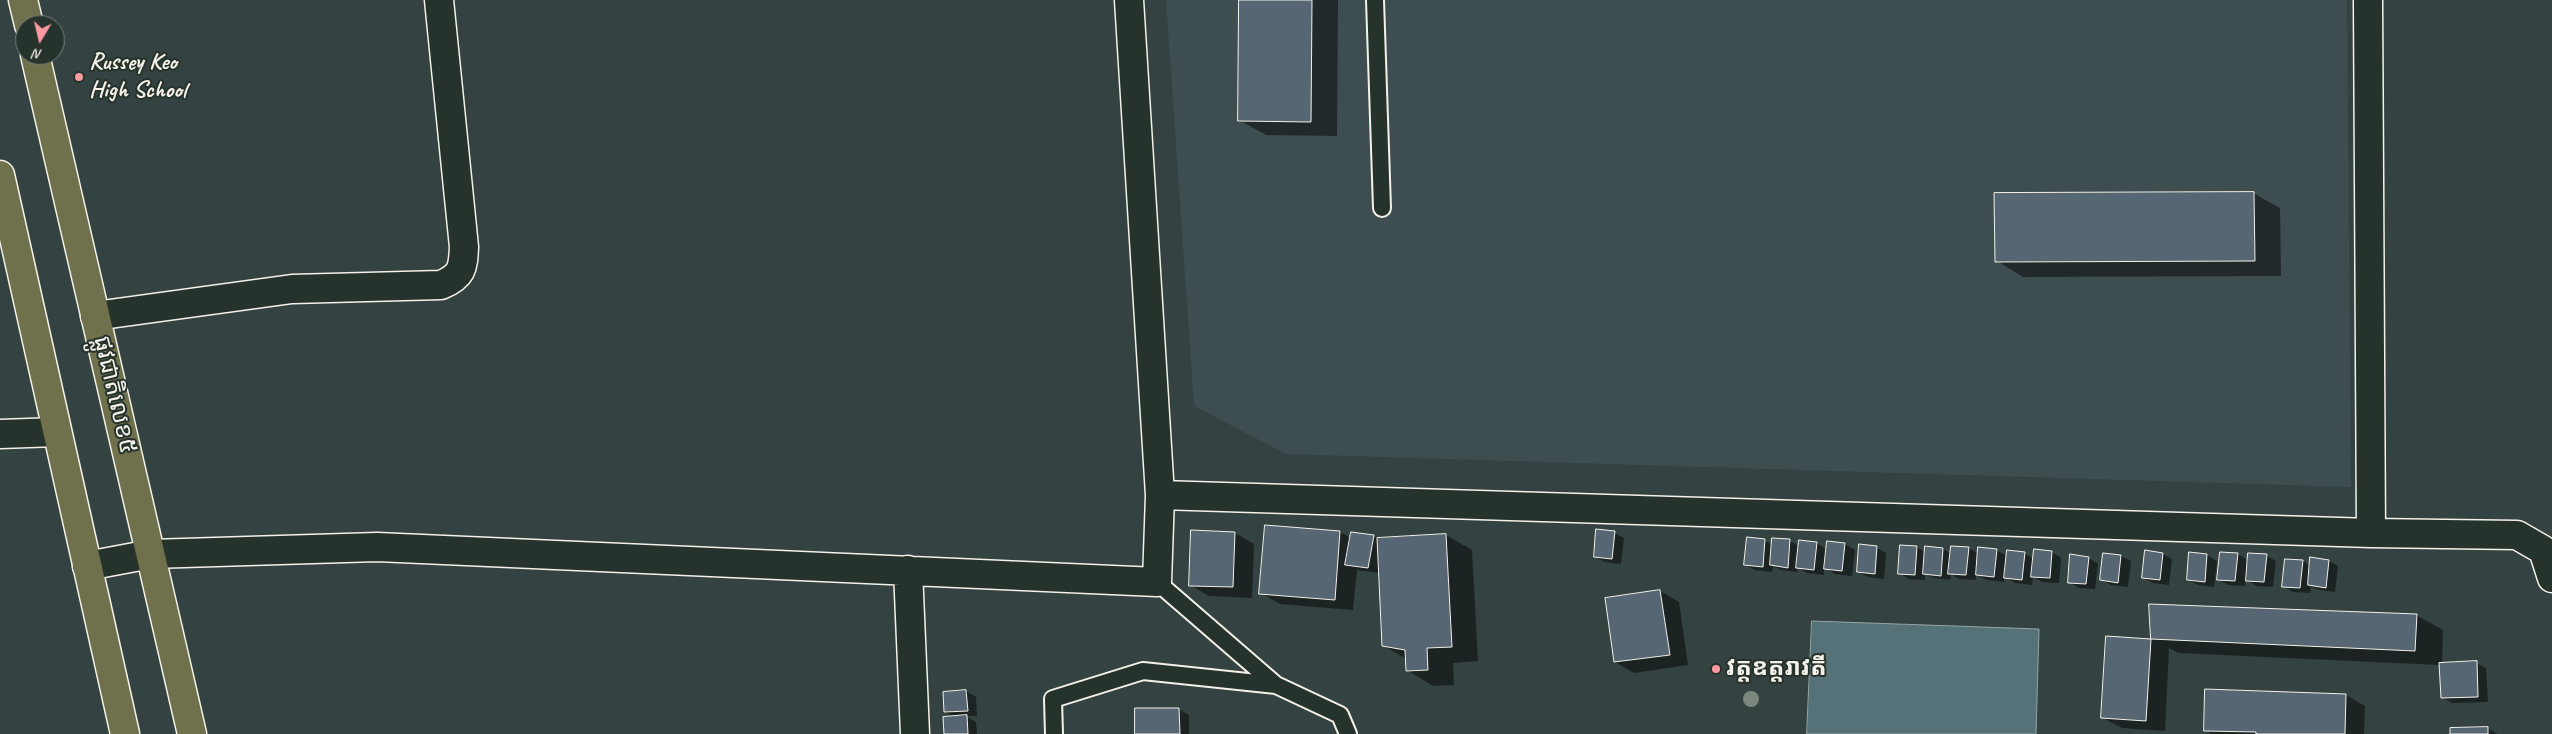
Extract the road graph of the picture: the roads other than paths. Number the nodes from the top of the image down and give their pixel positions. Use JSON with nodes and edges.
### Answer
{"nodes":[{"id":1,"x":23,"y":0,"type":"edge"},
{"id":2,"x":440,"y":0,"type":"edge"},
{"id":3,"x":1129,"y":0,"type":"edge"},
{"id":4,"x":1375,"y":0,"type":"edge"},
{"id":5,"x":2368,"y":0,"type":"edge"},
{"id":6,"x":26,"y":15,"type":"edge"},
{"id":7,"x":37,"y":65,"type":"edge"},
{"id":8,"x":0,"y":175,"type":"edge"},
{"id":9,"x":1382,"y":208,"type":"dead end"},
{"id":10,"x":95,"y":316,"type":"junction"},
{"id":11,"x":57,"y":432,"type":"junction"},
{"id":12,"x":0,"y":434,"type":"edge"},
{"id":13,"x":1160,"y":495,"type":"junction"},
{"id":14,"x":2371,"y":533,"type":"junction"},
{"id":15,"x":151,"y":554,"type":"junction"},
{"id":16,"x":87,"y":566,"type":"junction"},
{"id":17,"x":908,"y":570,"type":"junction"},
{"id":18,"x":2552,"y":578,"type":"edge"},
{"id":19,"x":1157,"y":582,"type":"junction"},
{"id":20,"x":1276,"y":685,"type":"junction"},
{"id":21,"x":125,"y":734,"type":"edge"},
{"id":22,"x":192,"y":734,"type":"edge"},
{"id":23,"x":915,"y":734,"type":"edge"},
{"id":24,"x":1054,"y":734,"type":"edge"},
{"id":25,"x":1348,"y":734,"type":"edge"}],
"edges":[{"from":1,"to":6,"type":"highway"},
{"from":2,"to":10,"type":"street"},
{"from":3,"to":13,"type":"street"},
{"from":4,"to":9,"type":"lane"},
{"from":5,"to":14,"type":"street"},
{"from":7,"to":10,"type":"highway","name":"ផ្លូវជាតិលេខ៥"},
{"from":8,"to":11,"type":"highway"},
{"from":10,"to":15,"type":"highway","name":"ផ្លូវជាតិលេខ៥"},
{"from":11,"to":12,"type":"street"},
{"from":11,"to":16,"type":"highway"},
{"from":13,"to":14,"type":"street"},
{"from":13,"to":19,"type":"street"},
{"from":14,"to":18,"type":"street"},
{"from":15,"to":16,"type":"street"},
{"from":15,"to":17,"type":"street"},
{"from":15,"to":22,"type":"highway","name":"ផ្លូវជាតិលេខ៥"},
{"from":16,"to":21,"type":"highway"},
{"from":17,"to":19,"type":"street"},
{"from":17,"to":23,"type":"street"},
{"from":19,"to":20,"type":"lane"},
{"from":20,"to":24,"type":"lane"},
{"from":20,"to":25,"type":"lane"}]}
